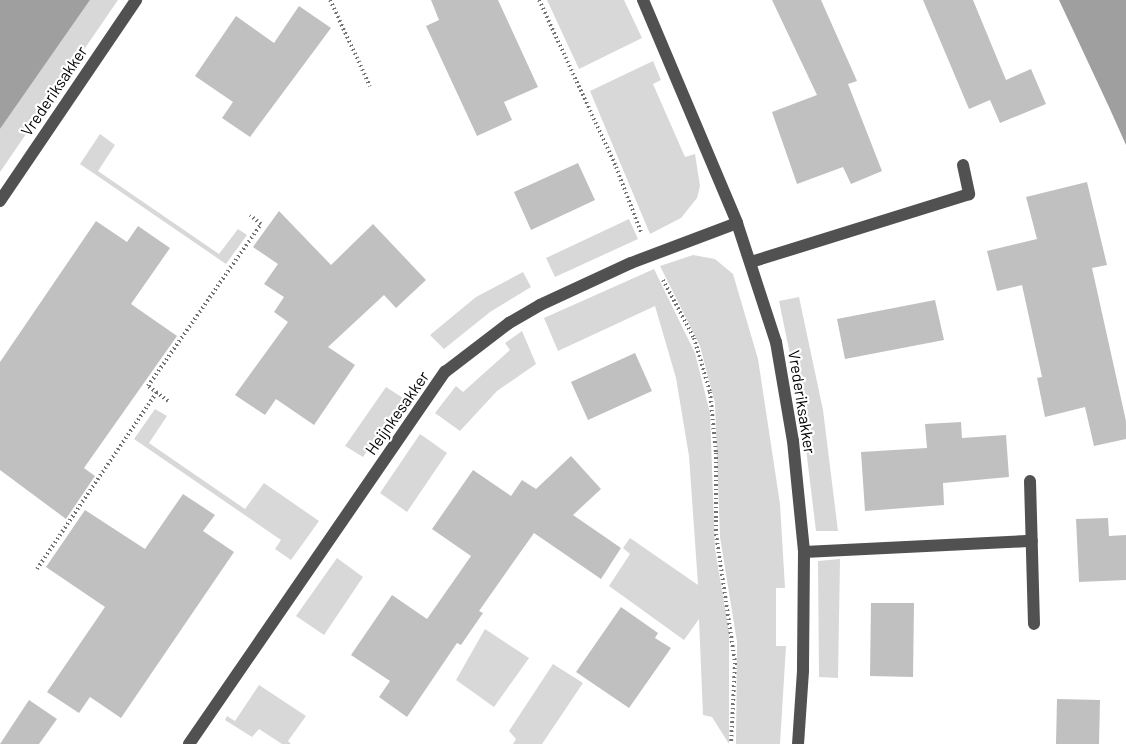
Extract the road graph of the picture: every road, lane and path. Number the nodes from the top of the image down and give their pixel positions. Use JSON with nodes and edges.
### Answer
{"nodes":[{"id":1,"x":136,"y":0,"type":"edge"},
{"id":2,"x":330,"y":0,"type":"edge"},
{"id":3,"x":539,"y":0,"type":"edge"},
{"id":4,"x":643,"y":0,"type":"edge"},
{"id":5,"x":370,"y":86,"type":"dead end"},
{"id":6,"x":963,"y":165,"type":"dead end"},
{"id":7,"x":0,"y":201,"type":"edge"},
{"id":8,"x":250,"y":215,"type":"dead end"},
{"id":9,"x":737,"y":223,"type":"junction"},
{"id":10,"x":651,"y":256,"type":"junction"},
{"id":11,"x":751,"y":262,"type":"junction"},
{"id":12,"x":157,"y":392,"type":"junction"},
{"id":13,"x":168,"y":401,"type":"dead end"},
{"id":14,"x":1030,"y":481,"type":"dead end"},
{"id":15,"x":1032,"y":541,"type":"junction"},
{"id":16,"x":804,"y":552,"type":"junction"},
{"id":17,"x":37,"y":569,"type":"dead end"},
{"id":18,"x":1034,"y":624,"type":"dead end"},
{"id":19,"x":189,"y":744,"type":"edge"},
{"id":20,"x":731,"y":744,"type":"edge"},
{"id":21,"x":798,"y":744,"type":"edge"}],
"edges":[{"from":1,"to":7,"type":"street","name":"Vrederiksakker"},
{"from":2,"to":5,"type":"path"},
{"from":3,"to":10,"type":"path"},
{"from":4,"to":9,"type":"street","name":"Vrederiksakker"},
{"from":6,"to":11,"type":"street"},
{"from":8,"to":12,"type":"path"},
{"from":9,"to":10,"type":"street","name":"Heijnkesakker"},
{"from":9,"to":11,"type":"street","name":"Vrederiksakker"},
{"from":10,"to":19,"type":"street","name":"Heijnkesakker"},
{"from":10,"to":20,"type":"path"},
{"from":11,"to":16,"type":"street","name":"Vrederiksakker"},
{"from":12,"to":13,"type":"path"},
{"from":12,"to":17,"type":"path"},
{"from":14,"to":15,"type":"street"},
{"from":15,"to":16,"type":"street"},
{"from":15,"to":18,"type":"street"},
{"from":16,"to":21,"type":"street","name":"Vrederiksakker"}]}
